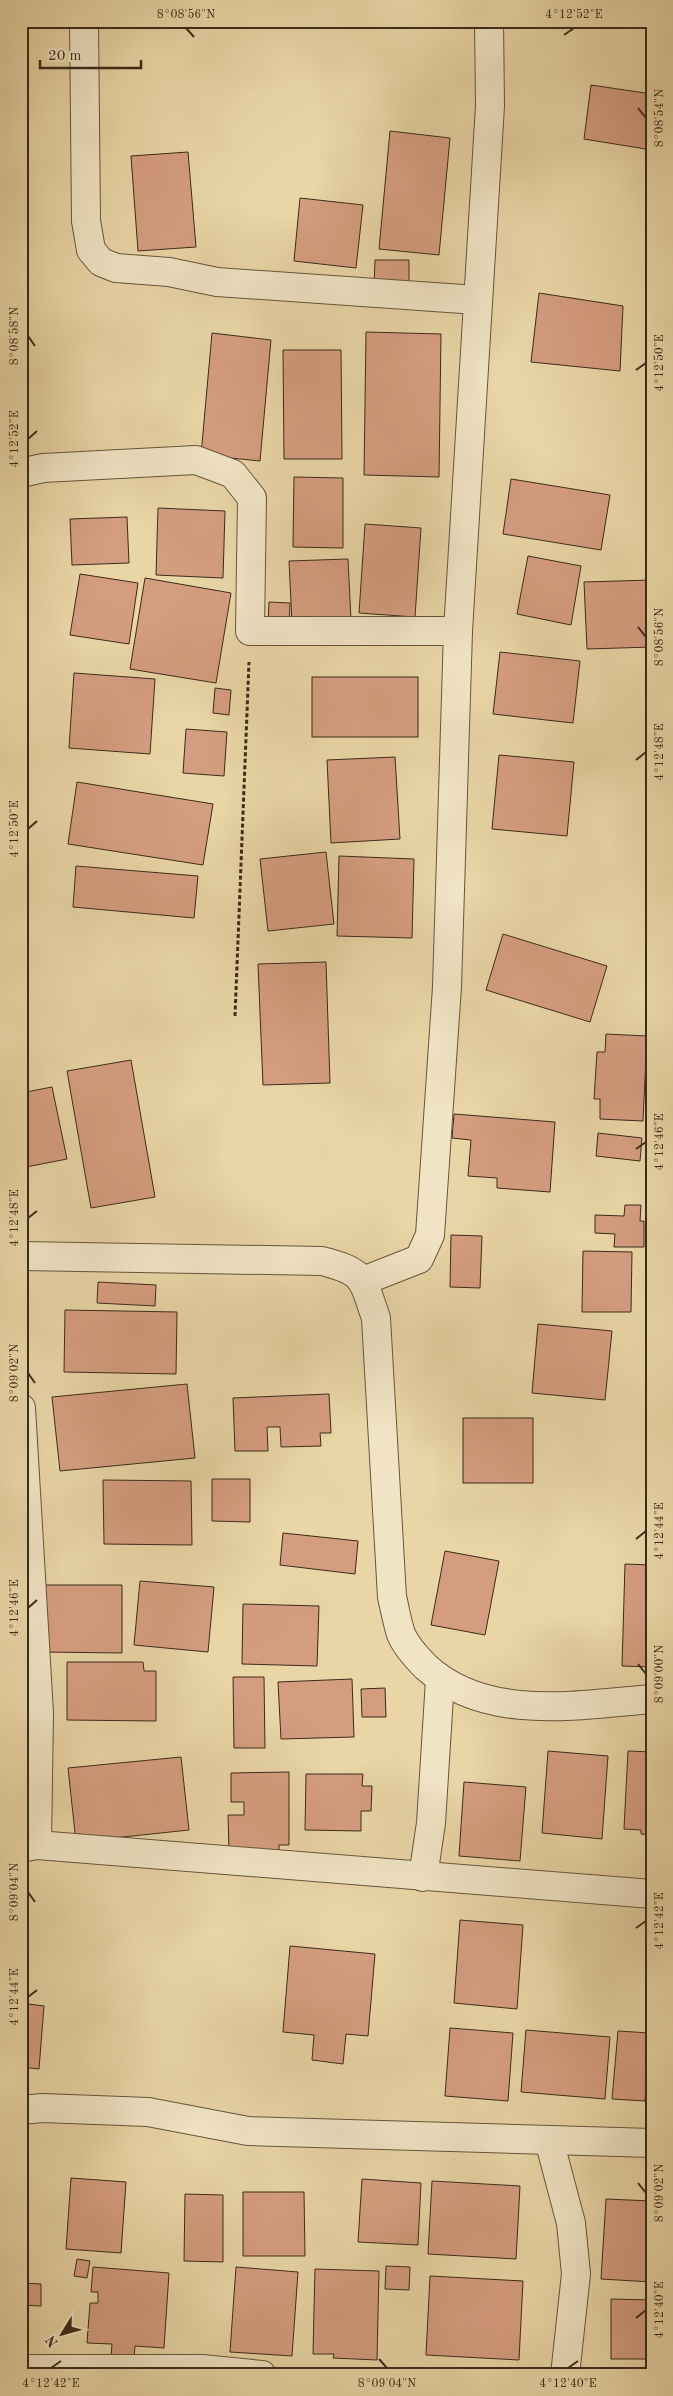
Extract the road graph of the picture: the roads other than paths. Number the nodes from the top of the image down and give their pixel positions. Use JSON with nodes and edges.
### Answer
{"nodes":[{"id":1,"x":84,"y":21,"type":"edge"},
{"id":2,"x":489,"y":21,"type":"edge"},
{"id":3,"x":477,"y":300,"type":"junction"},
{"id":4,"x":21,"y":473,"type":"edge"},
{"id":5,"x":458,"y":631,"type":"junction"},
{"id":6,"x":21,"y":1256,"type":"edge"},
{"id":7,"x":363,"y":1281,"type":"junction"},
{"id":8,"x":21,"y":1408,"type":"edge"},
{"id":9,"x":440,"y":1680,"type":"junction"},
{"id":10,"x":652,"y":1700,"type":"edge"},
{"id":11,"x":29,"y":1847,"type":"edge"},
{"id":12,"x":423,"y":1877,"type":"junction"},
{"id":13,"x":652,"y":1894,"type":"edge"},
{"id":14,"x":21,"y":2110,"type":"edge"},
{"id":15,"x":549,"y":2140,"type":"junction"},
{"id":16,"x":652,"y":2143,"type":"edge"},
{"id":17,"x":21,"y":2369,"type":"edge"},
{"id":18,"x":262,"y":2375,"type":"edge"},
{"id":19,"x":565,"y":2375,"type":"edge"}],
"edges":[{"from":1,"to":3,"type":"street"},
{"from":2,"to":3,"type":"street"},
{"from":3,"to":5,"type":"street"},
{"from":4,"to":5,"type":"street"},
{"from":5,"to":7,"type":"street"},
{"from":6,"to":7,"type":"street"},
{"from":7,"to":9,"type":"street"},
{"from":8,"to":11,"type":"street"},
{"from":9,"to":10,"type":"street"},
{"from":9,"to":12,"type":"street"},
{"from":11,"to":12,"type":"street"},
{"from":12,"to":13,"type":"street"},
{"from":14,"to":15,"type":"street"},
{"from":15,"to":16,"type":"street"},
{"from":15,"to":19,"type":"street"},
{"from":17,"to":18,"type":"street"}]}
